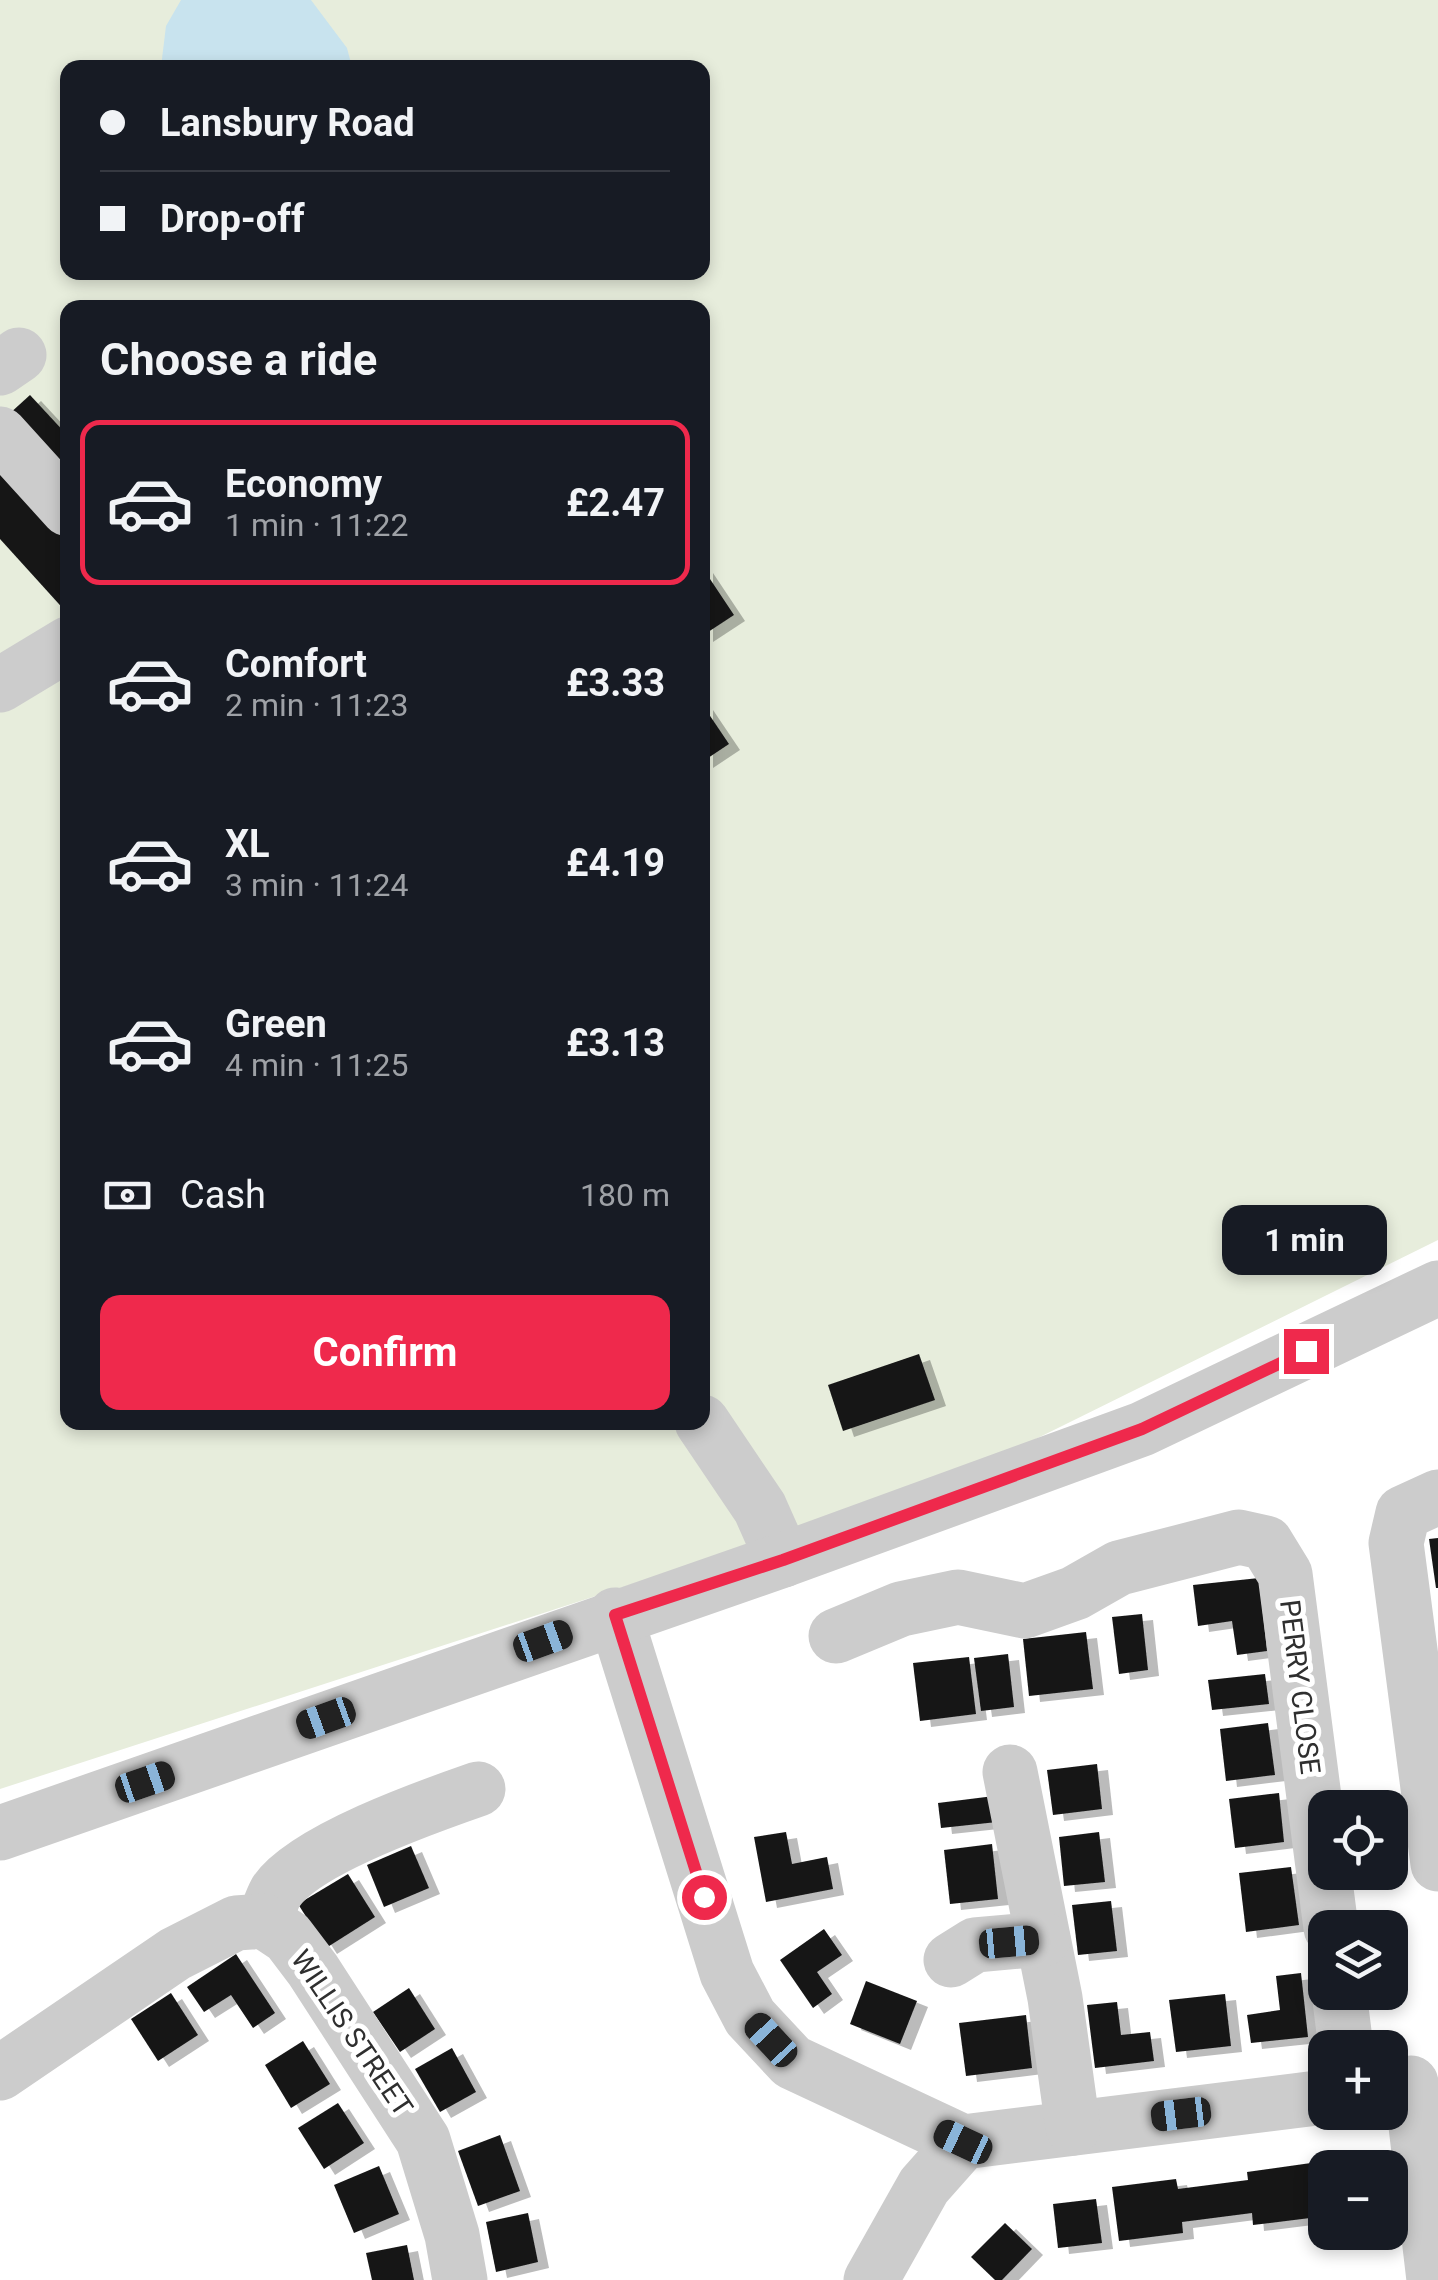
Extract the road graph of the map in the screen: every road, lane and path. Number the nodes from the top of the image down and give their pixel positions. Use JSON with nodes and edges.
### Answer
{"nodes":[{"id":1,"x":0,"y":434,"type":"edge"},
{"id":2,"x":60,"y":499,"type":"edge"},
{"id":3,"x":60,"y":649,"type":"edge"},
{"id":4,"x":0,"y":685,"type":"edge"},
{"id":5,"x":1438,"y":1288,"type":"edge"},
{"id":6,"x":707,"y":1430,"type":"edge"},
{"id":7,"x":1438,"y":1497,"type":"edge"},
{"id":8,"x":783,"y":1560,"type":"junction"},
{"id":9,"x":615,"y":1615,"type":"junction"},
{"id":10,"x":836,"y":1636,"type":"dead end"},
{"id":11,"x":1010,"y":1772,"type":"dead end"},
{"id":12,"x":478,"y":1789,"type":"dead end"},
{"id":13,"x":0,"y":1833,"type":"edge"},
{"id":14,"x":1438,"y":1864,"type":"edge"},
{"id":15,"x":1329,"y":1910,"type":"edge"},
{"id":16,"x":264,"y":1922,"type":"junction"},
{"id":17,"x":1043,"y":1939,"type":"junction"},
{"id":18,"x":950,"y":1960,"type":"dead end"},
{"id":19,"x":0,"y":2072,"type":"edge"},
{"id":20,"x":1413,"y":2083,"type":"edge"},
{"id":21,"x":1308,"y":2099,"type":"edge"},
{"id":22,"x":1073,"y":2128,"type":"junction"},
{"id":23,"x":963,"y":2142,"type":"junction"},
{"id":24,"x":460,"y":2280,"type":"edge"},
{"id":25,"x":870,"y":2280,"type":"edge"},
{"id":26,"x":1434,"y":2280,"type":"edge"}],
"edges":[{"from":1,"to":2,"type":"street"},
{"from":3,"to":4,"type":"street"},
{"from":5,"to":8,"type":"street"},
{"from":6,"to":8,"type":"street"},
{"from":7,"to":14,"type":"street"},
{"from":8,"to":9,"type":"street"},
{"from":9,"to":13,"type":"street"},
{"from":9,"to":23,"type":"street"},
{"from":10,"to":15,"type":"street","name":"PERRY CLOSE"},
{"from":11,"to":17,"type":"street"},
{"from":12,"to":16,"type":"street"},
{"from":16,"to":19,"type":"street"},
{"from":16,"to":24,"type":"street","name":"WILLIS STREET"},
{"from":17,"to":18,"type":"street"},
{"from":17,"to":22,"type":"street"},
{"from":20,"to":26,"type":"street"},
{"from":21,"to":22,"type":"street"},
{"from":22,"to":23,"type":"street"},
{"from":23,"to":25,"type":"street"}]}
